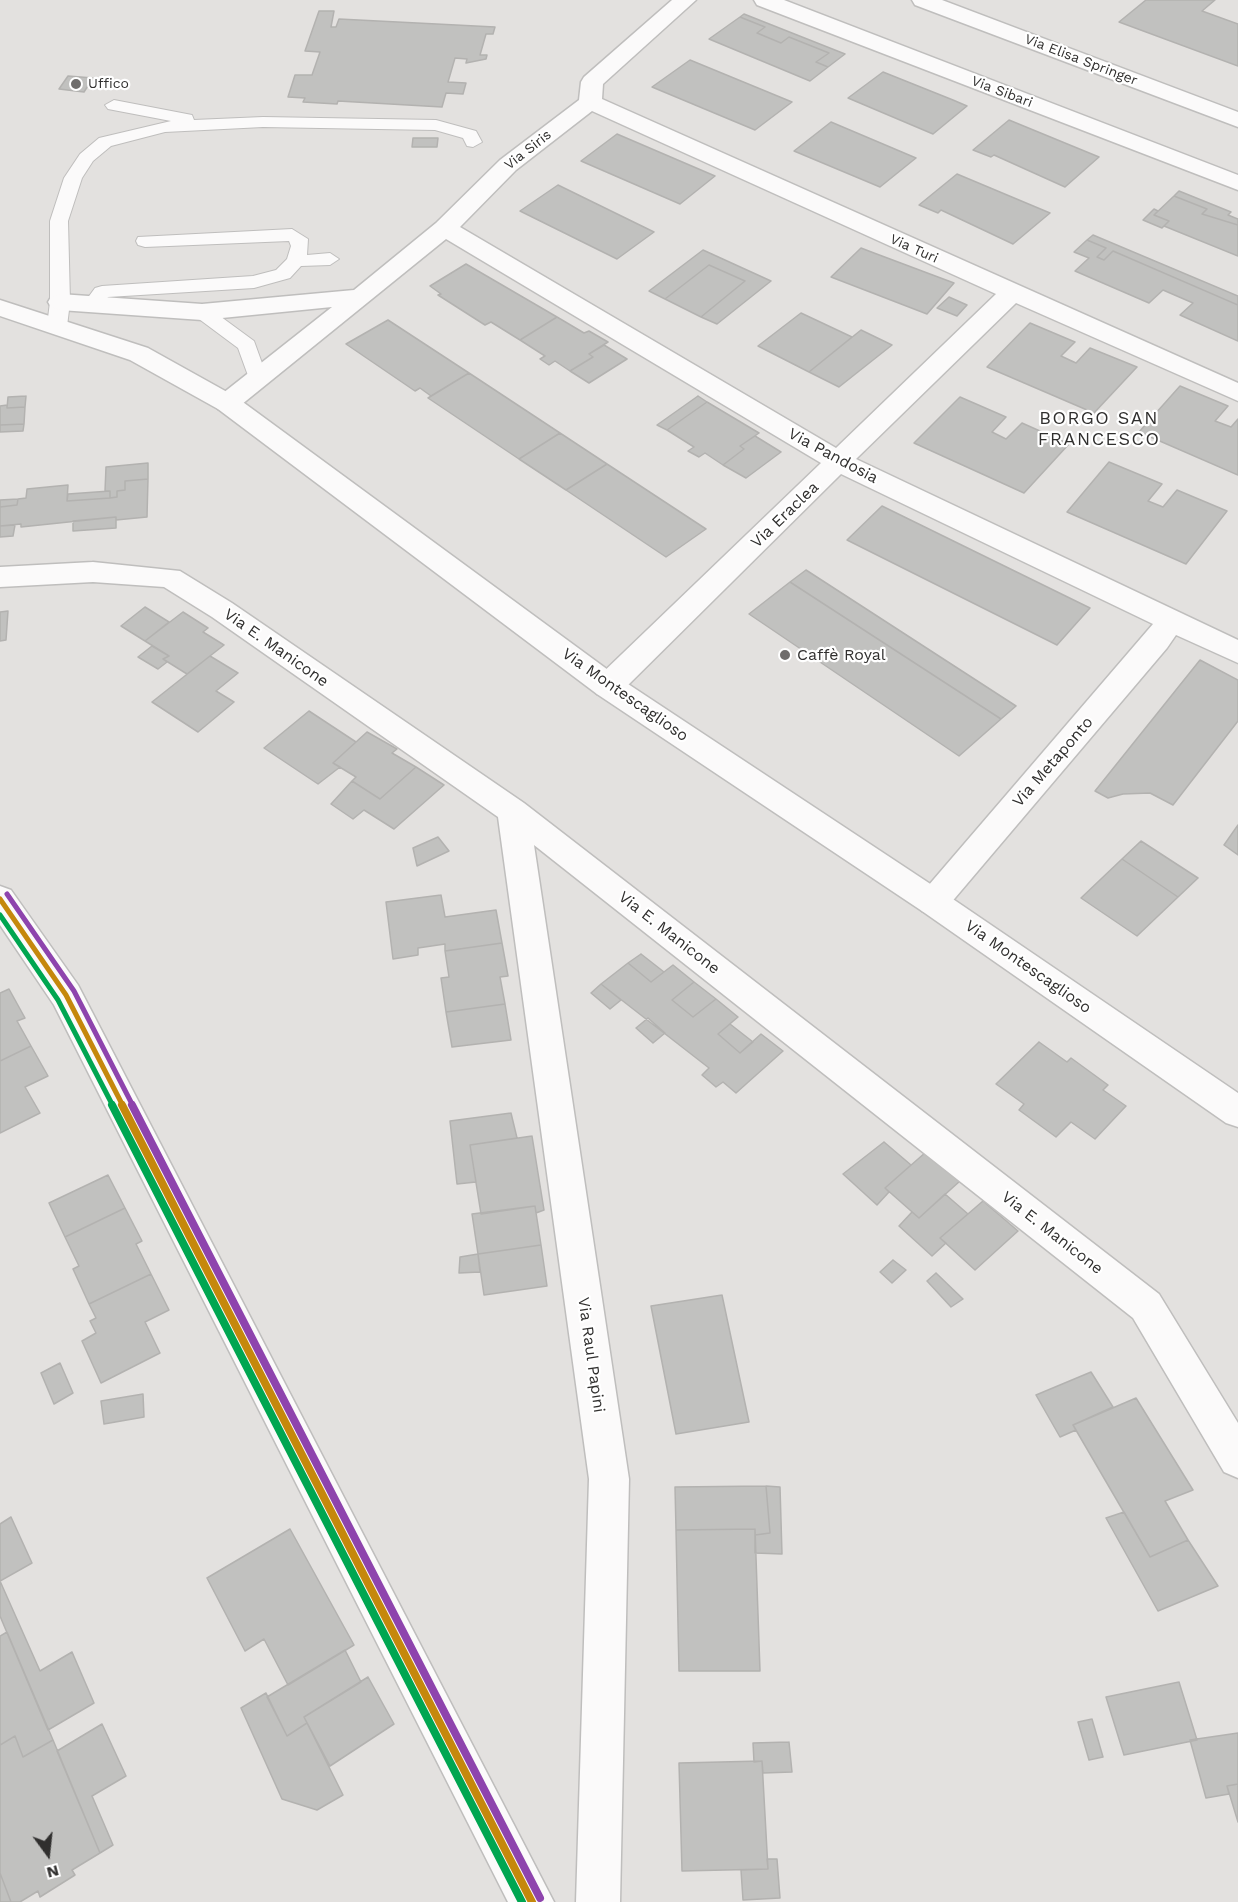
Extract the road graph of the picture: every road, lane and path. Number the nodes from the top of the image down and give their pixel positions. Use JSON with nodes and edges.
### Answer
{"nodes":[{"id":1,"x":685,"y":0,"type":"edge"},
{"id":2,"x":765,"y":0,"type":"edge"},
{"id":3,"x":923,"y":0,"type":"edge"},
{"id":4,"x":590,"y":102,"type":"junction"},
{"id":5,"x":114,"y":105,"type":"dead end"},
{"id":6,"x":1238,"y":120,"type":"edge"},
{"id":7,"x":219,"y":125,"type":"junction"},
{"id":8,"x":473,"y":142,"type":"dead end"},
{"id":9,"x":1238,"y":183,"type":"edge"},
{"id":10,"x":445,"y":228,"type":"junction"},
{"id":11,"x":145,"y":241,"type":"dead end"},
{"id":12,"x":330,"y":259,"type":"dead end"},
{"id":13,"x":296,"y":261,"type":"junction"},
{"id":14,"x":1011,"y":293,"type":"junction"},
{"id":15,"x":361,"y":297,"type":"junction"},
{"id":16,"x":94,"y":303,"type":"junction"},
{"id":17,"x":0,"y":308,"type":"edge"},
{"id":18,"x":202,"y":312,"type":"junction"},
{"id":19,"x":59,"y":314,"type":"junction"},
{"id":20,"x":257,"y":377,"type":"junction"},
{"id":21,"x":1238,"y":393,"type":"edge"},
{"id":22,"x":227,"y":402,"type":"junction"},
{"id":23,"x":839,"y":462,"type":"junction"},
{"id":24,"x":0,"y":577,"type":"edge"},
{"id":25,"x":1170,"y":620,"type":"junction"},
{"id":26,"x":1238,"y":652,"type":"edge"},
{"id":27,"x":608,"y":686,"type":"junction"},
{"id":28,"x":513,"y":811,"type":"junction"},
{"id":29,"x":0,"y":899,"type":"edge"},
{"id":30,"x":933,"y":902,"type":"junction"},
{"id":31,"x":1238,"y":1112,"type":"edge"},
{"id":32,"x":1238,"y":1459,"type":"edge"},
{"id":33,"x":532,"y":1902,"type":"edge"},
{"id":34,"x":598,"y":1902,"type":"edge"}],
"edges":[{"from":1,"to":4,"type":"street"},
{"from":2,"to":9,"type":"street","name":"Via Sibari"},
{"from":3,"to":6,"type":"street","name":"Via Elisa Springer"},
{"from":4,"to":10,"type":"street","name":"Via Siris"},
{"from":4,"to":14,"type":"street","name":"Via Turi"},
{"from":5,"to":7,"type":"lane"},
{"from":7,"to":8,"type":"lane"},
{"from":7,"to":19,"type":"lane"},
{"from":10,"to":15,"type":"street","name":"Via Siris"},
{"from":10,"to":23,"type":"street","name":"Via Pandosia"},
{"from":11,"to":13,"type":"lane"},
{"from":12,"to":13,"type":"lane"},
{"from":13,"to":16,"type":"lane"},
{"from":14,"to":21,"type":"street","name":"Via Turi"},
{"from":14,"to":23,"type":"street","name":"Via Eraclea"},
{"from":15,"to":18,"type":"street"},
{"from":15,"to":20,"type":"street","name":"Via Siris"},
{"from":16,"to":18,"type":"street"},
{"from":16,"to":19,"type":"street"},
{"from":17,"to":19,"type":"street","name":"Via Montescaglioso"},
{"from":18,"to":20,"type":"lane"},
{"from":19,"to":22,"type":"street","name":"Via Montescaglioso"},
{"from":20,"to":22,"type":"street","name":"Via Siris"},
{"from":22,"to":27,"type":"street","name":"Via Montescaglioso"},
{"from":23,"to":25,"type":"street","name":"Via Pandosia"},
{"from":23,"to":27,"type":"street","name":"Via Eraclea"},
{"from":24,"to":28,"type":"street","name":"Via E. Manicone"},
{"from":25,"to":26,"type":"street","name":"Via Pandosia"},
{"from":25,"to":30,"type":"street","name":"Via Metaponto"},
{"from":27,"to":30,"type":"street","name":"Via Montescaglioso"},
{"from":28,"to":32,"type":"street","name":"Via E. Manicone"},
{"from":28,"to":34,"type":"street","name":"Via Raul Papini"},
{"from":29,"to":33,"type":"street"},
{"from":30,"to":31,"type":"street","name":"Via Montescaglioso"}]}
